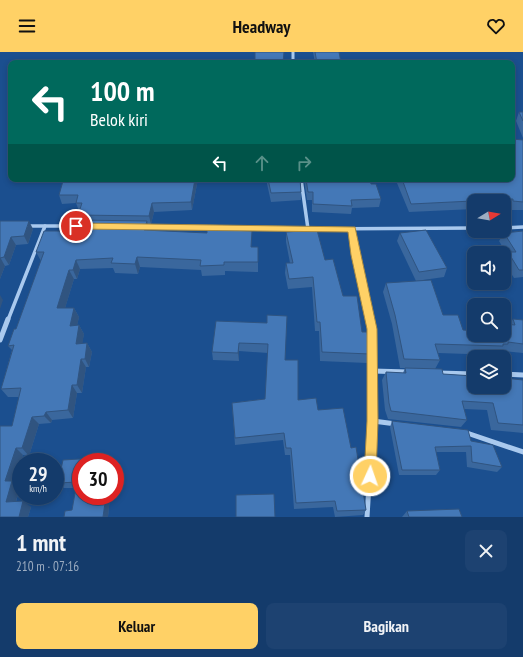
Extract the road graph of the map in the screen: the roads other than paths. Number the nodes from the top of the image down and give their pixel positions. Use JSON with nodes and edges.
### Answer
{"nodes":[{"id":1,"x":301,"y":182,"type":"edge"},
{"id":2,"x":23,"y":226,"type":"edge"},
{"id":3,"x":45,"y":226,"type":"junction"},
{"id":4,"x":85,"y":226,"type":"edge"},
{"id":5,"x":141,"y":227,"type":"edge"},
{"id":6,"x":467,"y":228,"type":"edge"},
{"id":7,"x":511,"y":228,"type":"edge"},
{"id":8,"x":523,"y":228,"type":"edge"},
{"id":9,"x":308,"y":229,"type":"junction"},
{"id":10,"x":352,"y":229,"type":"junction"},
{"id":11,"x":0,"y":340,"type":"edge"},
{"id":12,"x":373,"y":371,"type":"junction"},
{"id":13,"x":412,"y":372,"type":"edge"},
{"id":14,"x":435,"y":373,"type":"edge"},
{"id":15,"x":467,"y":374,"type":"edge"},
{"id":16,"x":511,"y":374,"type":"edge"},
{"id":17,"x":523,"y":375,"type":"edge"},
{"id":18,"x":373,"y":421,"type":"junction"},
{"id":19,"x":404,"y":424,"type":"edge"},
{"id":20,"x":460,"y":431,"type":"edge"},
{"id":21,"x":523,"y":452,"type":"edge"},
{"id":22,"x":367,"y":517,"type":"edge"}],
"edges":[{"from":1,"to":9,"type":"street"},
{"from":2,"to":3,"type":"street"},
{"from":3,"to":4,"type":"street"},
{"from":3,"to":11,"type":"street"},
{"from":5,"to":9,"type":"street"},
{"from":6,"to":10,"type":"street"},
{"from":7,"to":8,"type":"street"},
{"from":9,"to":10,"type":"street"},
{"from":10,"to":12,"type":"street"},
{"from":12,"to":13,"type":"street"},
{"from":12,"to":18,"type":"street"},
{"from":14,"to":15,"type":"street"},
{"from":16,"to":17,"type":"street"},
{"from":18,"to":19,"type":"street"},
{"from":18,"to":22,"type":"street"},
{"from":20,"to":21,"type":"street"}]}
